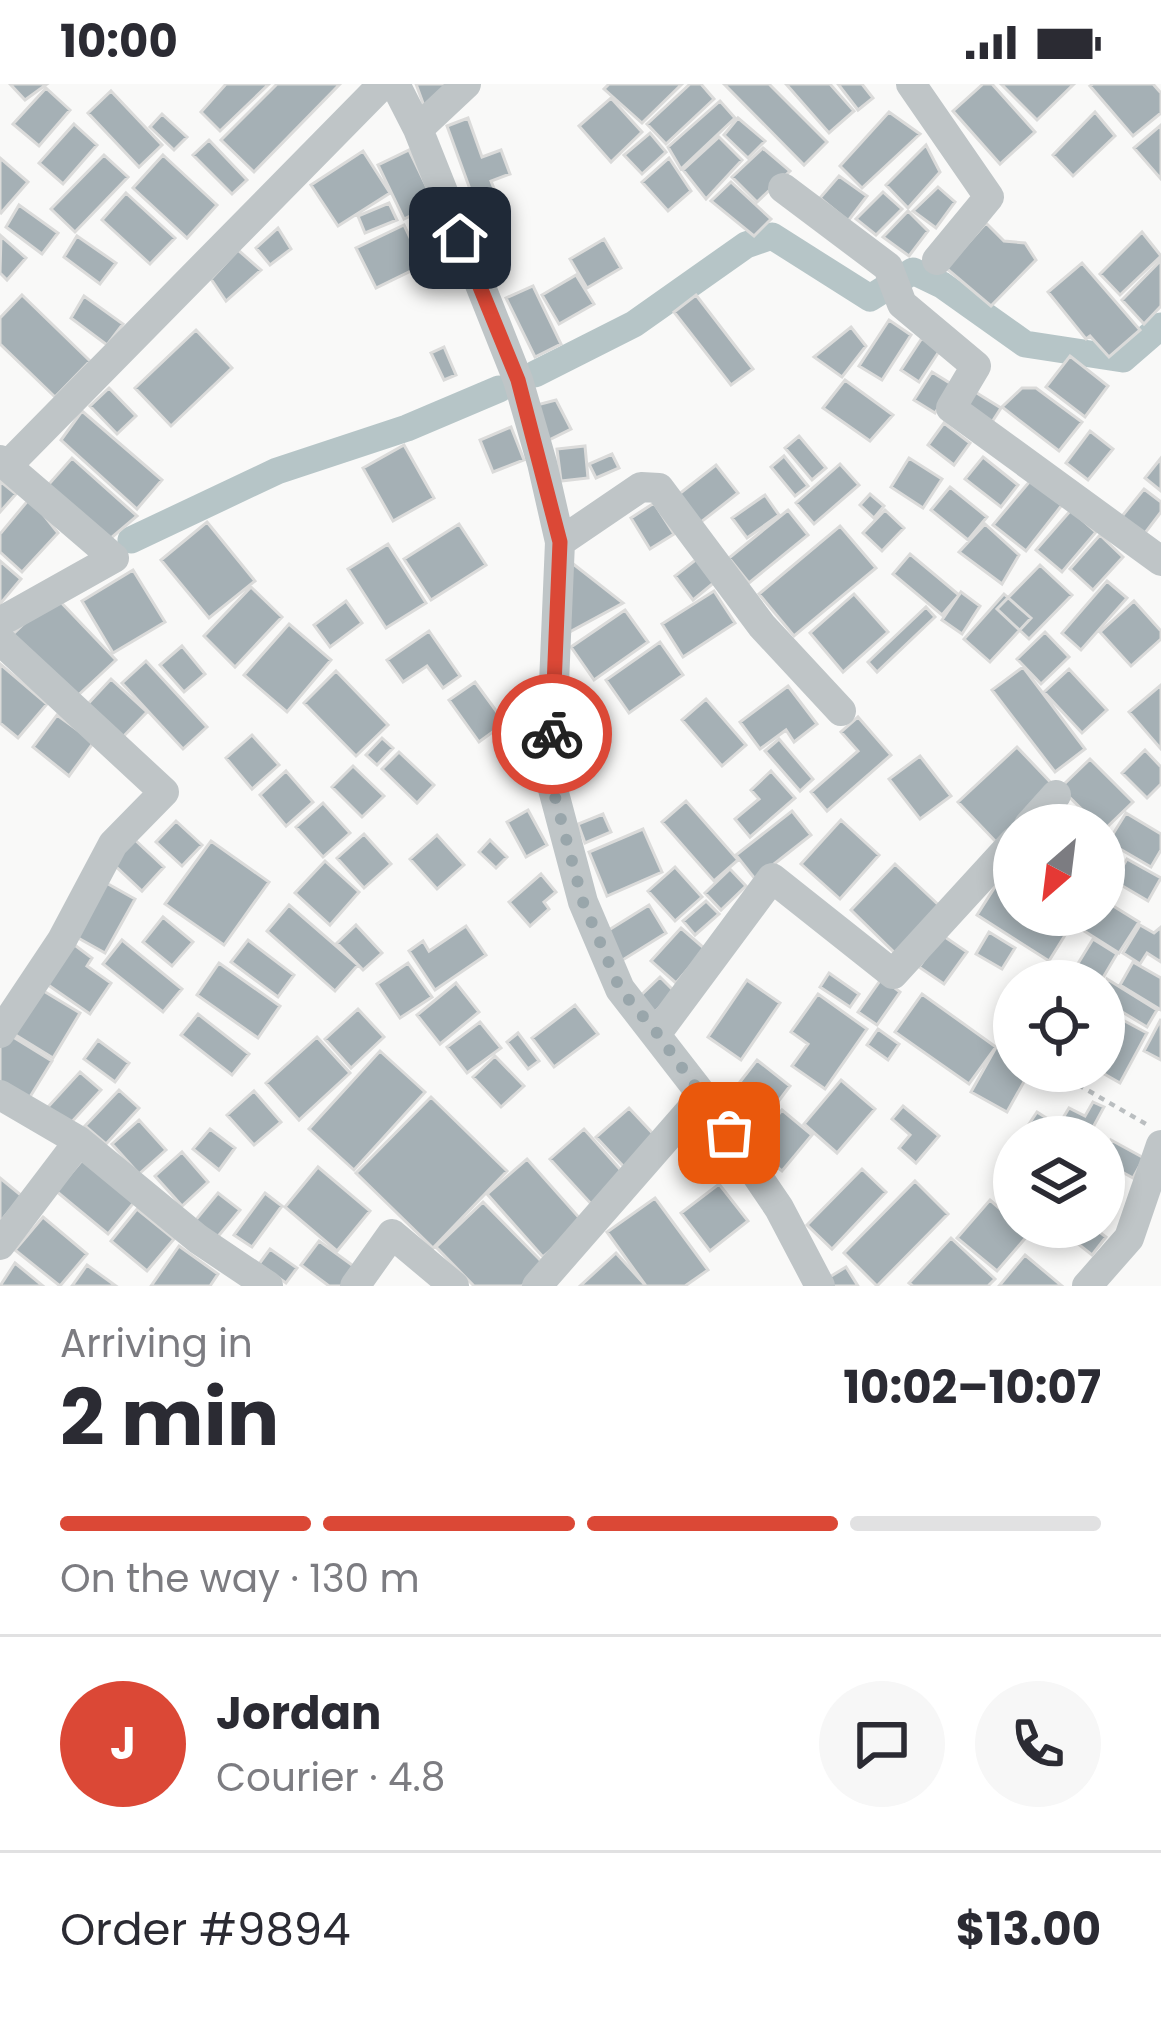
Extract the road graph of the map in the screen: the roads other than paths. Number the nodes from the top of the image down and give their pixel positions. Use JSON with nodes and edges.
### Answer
{"nodes":[{"id":1,"x":383,"y":84,"type":"edge"},
{"id":2,"x":395,"y":84,"type":"edge"},
{"id":3,"x":466,"y":84,"type":"edge"},
{"id":4,"x":911,"y":84,"type":"edge"},
{"id":5,"x":418,"y":129,"type":"junction"},
{"id":6,"x":782,"y":188,"type":"dead end"},
{"id":7,"x":938,"y":260,"type":"dead end"},
{"id":8,"x":3,"y":463,"type":"edge"},
{"id":9,"x":560,"y":542,"type":"junction"},
{"id":10,"x":1161,"y":561,"type":"edge"},
{"id":11,"x":0,"y":622,"type":"edge"},
{"id":12,"x":0,"y":640,"type":"edge"},
{"id":13,"x":841,"y":711,"type":"dead end"},
{"id":14,"x":1056,"y":795,"type":"dead end"},
{"id":15,"x":1048,"y":804,"type":"edge"},
{"id":16,"x":993,"y":865,"type":"edge"},
{"id":17,"x":0,"y":1033,"type":"edge"},
{"id":18,"x":657,"y":1033,"type":"junction"},
{"id":19,"x":0,"y":1096,"type":"edge"},
{"id":20,"x":704,"y":1096,"type":"junction"},
{"id":21,"x":79,"y":1141,"type":"junction"},
{"id":22,"x":1161,"y":1145,"type":"edge"},
{"id":23,"x":0,"y":1246,"type":"edge"},
{"id":24,"x":268,"y":1286,"type":"edge"},
{"id":25,"x":355,"y":1286,"type":"edge"},
{"id":26,"x":454,"y":1286,"type":"edge"},
{"id":27,"x":537,"y":1286,"type":"edge"},
{"id":28,"x":820,"y":1286,"type":"edge"},
{"id":29,"x":1087,"y":1286,"type":"edge"}],
"edges":[{"from":1,"to":8,"type":"street"},
{"from":2,"to":5,"type":"street"},
{"from":3,"to":5,"type":"street"},
{"from":4,"to":7,"type":"street"},
{"from":5,"to":9,"type":"street"},
{"from":6,"to":10,"type":"street"},
{"from":8,"to":11,"type":"street"},
{"from":9,"to":13,"type":"street"},
{"from":9,"to":18,"type":"street"},
{"from":12,"to":17,"type":"street"},
{"from":14,"to":15,"type":"street"},
{"from":16,"to":18,"type":"street"},
{"from":18,"to":20,"type":"street"},
{"from":19,"to":21,"type":"street"},
{"from":20,"to":27,"type":"street"},
{"from":20,"to":28,"type":"street"},
{"from":21,"to":23,"type":"street"},
{"from":21,"to":24,"type":"street"},
{"from":22,"to":29,"type":"street"},
{"from":25,"to":26,"type":"street"}]}
